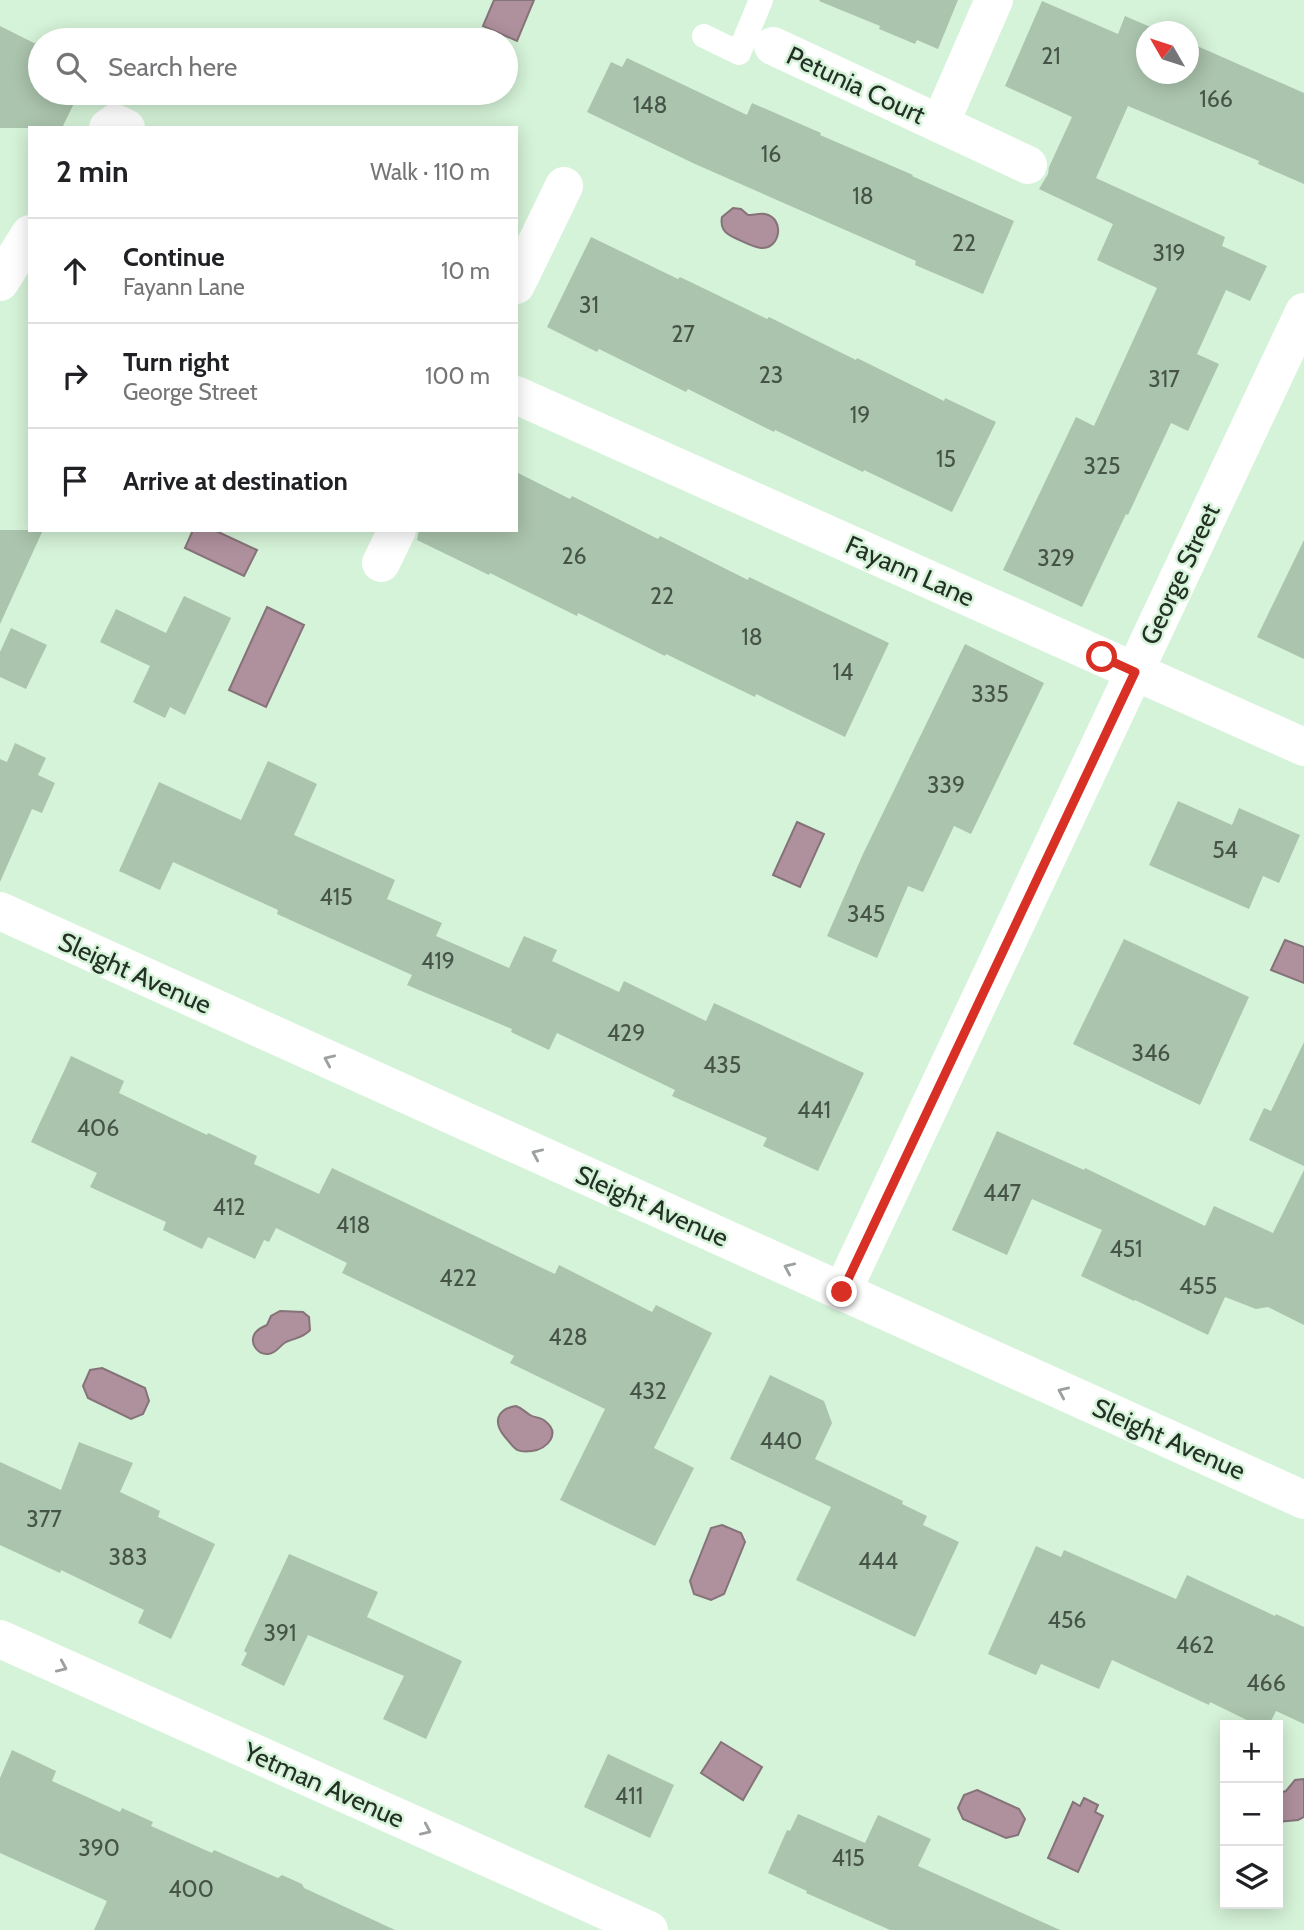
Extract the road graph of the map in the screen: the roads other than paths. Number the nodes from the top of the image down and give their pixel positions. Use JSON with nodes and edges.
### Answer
{"nodes":[{"id":1,"x":761,"y":0,"type":"edge"},
{"id":2,"x":994,"y":0,"type":"edge"},
{"id":3,"x":704,"y":37,"type":"dead end"},
{"id":4,"x":773,"y":46,"type":"dead end"},
{"id":5,"x":940,"y":124,"type":"junction"},
{"id":6,"x":1028,"y":165,"type":"dead end"},
{"id":7,"x":564,"y":187,"type":"dead end"},
{"id":8,"x":28,"y":237,"type":"edge"},
{"id":9,"x":28,"y":269,"type":"edge"},
{"id":10,"x":518,"y":281,"type":"edge"},
{"id":11,"x":0,"y":284,"type":"edge"},
{"id":12,"x":1304,"y":313,"type":"edge"},
{"id":13,"x":518,"y":396,"type":"edge"},
{"id":14,"x":1135,"y":672,"type":"junction"},
{"id":15,"x":1304,"y":747,"type":"edge"},
{"id":16,"x":0,"y":911,"type":"edge"},
{"id":17,"x":842,"y":1292,"type":"junction"},
{"id":18,"x":1304,"y":1500,"type":"edge"},
{"id":19,"x":0,"y":1639,"type":"edge"},
{"id":20,"x":649,"y":1930,"type":"edge"}],
"edges":[{"from":1,"to":3,"type":"lane"},
{"from":2,"to":5,"type":"street","name":"Petunia Court"},
{"from":4,"to":5,"type":"street","name":"Petunia Court"},
{"from":5,"to":6,"type":"street","name":"Petunia Court"},
{"from":7,"to":10,"type":"street"},
{"from":8,"to":11,"type":"street"},
{"from":9,"to":11,"type":"street"},
{"from":12,"to":14,"type":"street","name":"George Street"},
{"from":13,"to":14,"type":"street","name":"Fayann Lane"},
{"from":14,"to":15,"type":"street","name":"Fayann Lane"},
{"from":14,"to":17,"type":"street","name":"George Street"},
{"from":17,"to":16,"type":"street","name":"Sleight Avenue","one_way":true},
{"from":18,"to":17,"type":"street","name":"Sleight Avenue","one_way":true},
{"from":19,"to":20,"type":"street","name":"Yetman Avenue","one_way":true}]}
